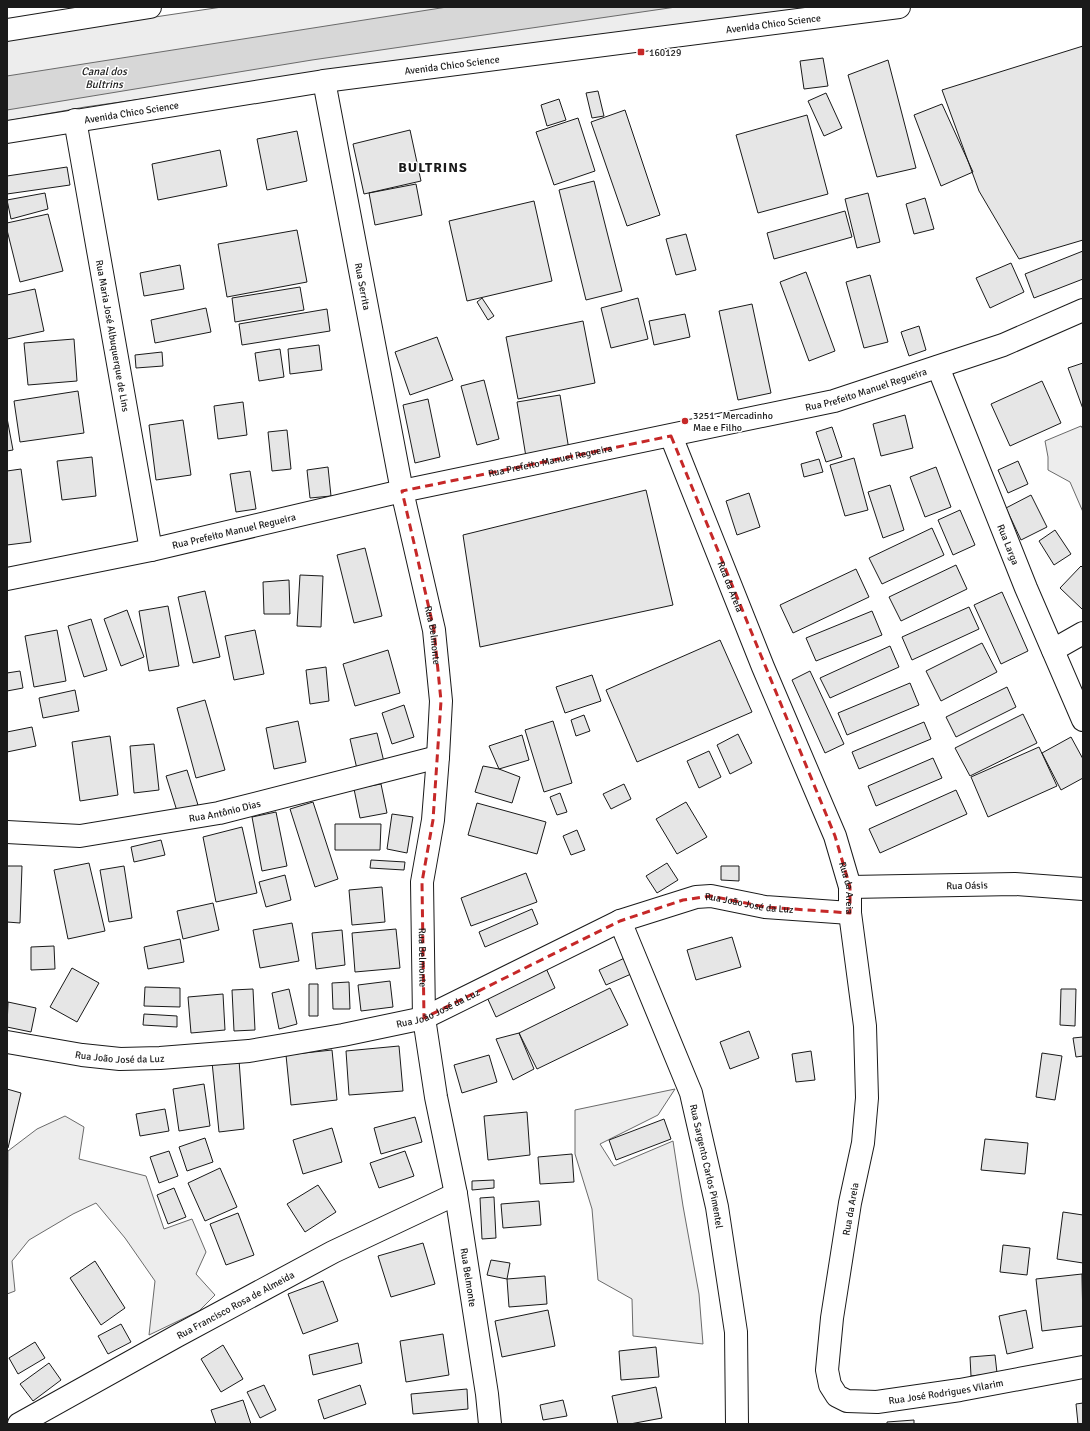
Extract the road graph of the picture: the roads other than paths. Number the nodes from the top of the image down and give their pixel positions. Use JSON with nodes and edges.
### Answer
{"nodes":[{"id":1,"x":150,"y":7,"type":"edge"},
{"id":2,"x":899,"y":7,"type":"edge"},
{"id":3,"x":81,"y":12,"type":"edge"},
{"id":4,"x":7,"y":30,"type":"edge"},
{"id":5,"x":324,"y":81,"type":"junction"},
{"id":6,"x":75,"y":120,"type":"junction"},
{"id":7,"x":7,"y":132,"type":"edge"},
{"id":8,"x":1083,"y":310,"type":"edge"},
{"id":9,"x":938,"y":366,"type":"junction"},
{"id":10,"x":671,"y":436,"type":"junction"},
{"id":11,"x":402,"y":491,"type":"junction"},
{"id":12,"x":151,"y":550,"type":"junction"},
{"id":13,"x":7,"y":579,"type":"edge"},
{"id":14,"x":1083,"y":633,"type":"edge"},
{"id":15,"x":1053,"y":650,"type":"junction"},
{"id":16,"x":1083,"y":720,"type":"edge"},
{"id":17,"x":438,"y":757,"type":"junction"},
{"id":18,"x":7,"y":832,"type":"edge"},
{"id":19,"x":850,"y":887,"type":"junction"},
{"id":20,"x":1083,"y":890,"type":"edge"},
{"id":21,"x":850,"y":912,"type":"junction"},
{"id":22,"x":620,"y":921,"type":"junction"},
{"id":23,"x":424,"y":1018,"type":"junction"},
{"id":24,"x":7,"y":1042,"type":"edge"},
{"id":25,"x":456,"y":1194,"type":"junction"},
{"id":26,"x":1083,"y":1367,"type":"edge"},
{"id":27,"x":828,"y":1370,"type":"joint"},
{"id":28,"x":19,"y":1424,"type":"edge"},
{"id":29,"x":490,"y":1424,"type":"edge"},
{"id":30,"x":737,"y":1424,"type":"edge"}],
"edges":[{"from":1,"to":3,"type":"street"},
{"from":2,"to":5,"type":"street","name":"Avenida Chico Science"},
{"from":3,"to":4,"type":"street"},
{"from":5,"to":6,"type":"street","name":"Avenida Chico Science"},
{"from":5,"to":11,"type":"street","name":"Rua Serrita"},
{"from":6,"to":7,"type":"street","name":"Avenida Chico Science"},
{"from":6,"to":12,"type":"street","name":"Rua Maria José Albuquerque de Lins"},
{"from":8,"to":9,"type":"street","name":"Rua Prefeito Manuel Regueira"},
{"from":9,"to":10,"type":"street","name":"Rua Prefeito Manuel Regueira"},
{"from":9,"to":15,"type":"street","name":"Rua Larga"},
{"from":10,"to":11,"type":"street","name":"Rua Prefeito Manuel Regueira"},
{"from":10,"to":19,"type":"street","name":"Rua da Areia"},
{"from":11,"to":12,"type":"street","name":"Rua Prefeito Manuel Regueira"},
{"from":11,"to":17,"type":"street","name":"Rua Belmonte"},
{"from":12,"to":13,"type":"street","name":"Rua Prefeito Manuel Regueira"},
{"from":14,"to":15,"type":"street"},
{"from":15,"to":16,"type":"street","name":"Rua Larga"},
{"from":17,"to":18,"type":"street","name":"Rua Antônio Dias"},
{"from":17,"to":23,"type":"street","name":"Rua Belmonte"},
{"from":19,"to":20,"type":"street","name":"Rua Oásis"},
{"from":19,"to":21,"type":"street","name":"Rua da Areia"},
{"from":21,"to":22,"type":"street","name":"Rua João José da Luz"},
{"from":21,"to":27,"type":"street","name":"Rua da Areia"},
{"from":22,"to":23,"type":"street","name":"Rua João José da Luz"},
{"from":22,"to":30,"type":"street","name":"Rua Sargento Carlos Pimentel"},
{"from":23,"to":24,"type":"street","name":"Rua João José da Luz"},
{"from":23,"to":25,"type":"street","name":"Rua Belmonte"},
{"from":25,"to":28,"type":"street","name":"Rua Francisco Rosa de Almeida"},
{"from":25,"to":29,"type":"street","name":"Rua Belmonte"},
{"from":26,"to":27,"type":"street","name":"Rua José Rodrigues Vilarim"}]}
